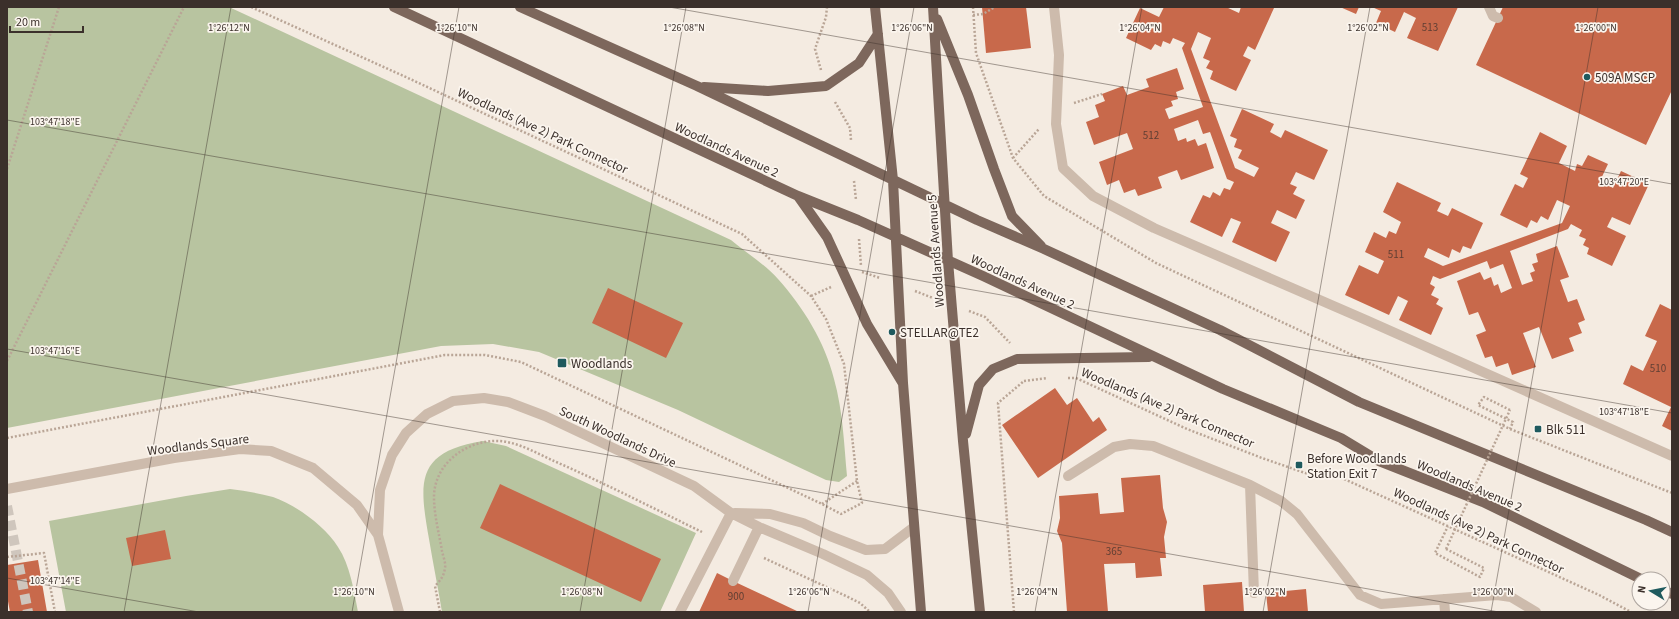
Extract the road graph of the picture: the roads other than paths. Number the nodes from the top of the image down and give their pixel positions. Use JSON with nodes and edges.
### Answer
{"nodes":[{"id":1,"x":394,"y":7,"type":"edge"},
{"id":2,"x":520,"y":7,"type":"edge"},
{"id":3,"x":876,"y":7,"type":"edge"},
{"id":4,"x":1054,"y":7,"type":"edge"},
{"id":5,"x":1489,"y":7,"type":"edge"},
{"id":6,"x":933,"y":9,"type":"edge"},
{"id":7,"x":1498,"y":18,"type":"dead end"},
{"id":8,"x":878,"y":34,"type":"junction"},
{"id":9,"x":697,"y":86,"type":"junction"},
{"id":10,"x":894,"y":180,"type":"junction"},
{"id":11,"x":798,"y":196,"type":"junction"},
{"id":12,"x":945,"y":205,"type":"junction"},
{"id":13,"x":897,"y":238,"type":"junction"},
{"id":14,"x":1044,"y":249,"type":"junction"},
{"id":15,"x":948,"y":261,"type":"junction"},
{"id":16,"x":1151,"y":356,"type":"junction"},
{"id":17,"x":903,"y":383,"type":"junction"},
{"id":18,"x":964,"y":442,"type":"junction"},
{"id":19,"x":1672,"y":456,"type":"edge"},
{"id":20,"x":1068,"y":476,"type":"dead end"},
{"id":21,"x":1250,"y":484,"type":"junction"},
{"id":22,"x":7,"y":489,"type":"edge"},
{"id":23,"x":731,"y":513,"type":"junction"},
{"id":24,"x":759,"y":527,"type":"junction"},
{"id":25,"x":914,"y":527,"type":"junction"},
{"id":26,"x":1672,"y":532,"type":"edge"},
{"id":27,"x":378,"y":535,"type":"junction"},
{"id":28,"x":1631,"y":574,"type":"edge"},
{"id":29,"x":733,"y":581,"type":"dead end"},
{"id":30,"x":1254,"y":593,"type":"dead end"},
{"id":31,"x":1444,"y":599,"type":"junction"},
{"id":32,"x":400,"y":612,"type":"edge"},
{"id":33,"x":680,"y":612,"type":"edge"},
{"id":34,"x":901,"y":612,"type":"edge"},
{"id":35,"x":921,"y":612,"type":"edge"},
{"id":36,"x":980,"y":612,"type":"edge"},
{"id":37,"x":1445,"y":612,"type":"edge"},
{"id":38,"x":1536,"y":612,"type":"edge"}],
"edges":[{"from":1,"to":11,"type":"main road","name":"Woodlands Avenue 2"},
{"from":2,"to":9,"type":"main road"},
{"from":3,"to":8,"type":"main road"},
{"from":4,"to":19,"type":"street"},
{"from":5,"to":7,"type":"street"},
{"from":6,"to":12,"type":"main road","name":"Woodlands Avenue 5"},
{"from":6,"to":14,"type":"main road"},
{"from":8,"to":9,"type":"main road"},
{"from":8,"to":10,"type":"main road"},
{"from":9,"to":10,"type":"main road"},
{"from":10,"to":12,"type":"main road"},
{"from":10,"to":13,"type":"main road"},
{"from":11,"to":13,"type":"main road","name":"Woodlands Avenue 2"},
{"from":11,"to":17,"type":"main road"},
{"from":12,"to":14,"type":"main road"},
{"from":12,"to":15,"type":"main road","name":"Woodlands Avenue 5"},
{"from":13,"to":15,"type":"main road","name":"Woodlands Avenue 2"},
{"from":13,"to":17,"type":"main road"},
{"from":14,"to":26,"type":"main road"},
{"from":15,"to":16,"type":"main road","name":"Woodlands Avenue 2"},
{"from":15,"to":18,"type":"main road","name":"Woodlands Avenue 5"},
{"from":16,"to":18,"type":"main road"},
{"from":16,"to":28,"type":"main road","name":"Woodlands Avenue 2"},
{"from":17,"to":25,"type":"main road"},
{"from":18,"to":36,"type":"main road","name":"Woodlands Avenue 5"},
{"from":20,"to":21,"type":"street"},
{"from":21,"to":30,"type":"street"},
{"from":21,"to":31,"type":"street"},
{"from":22,"to":27,"type":"street","name":"Woodlands Square"},
{"from":23,"to":24,"type":"street","name":"South Woodlands Drive"},
{"from":23,"to":25,"type":"street"},
{"from":23,"to":27,"type":"street","name":"South Woodlands Drive"},
{"from":23,"to":33,"type":"street"},
{"from":24,"to":29,"type":"street"},
{"from":24,"to":34,"type":"street","name":"South Woodlands Drive"},
{"from":25,"to":35,"type":"main road"},
{"from":27,"to":32,"type":"street","name":"Woodlands Square"},
{"from":31,"to":37,"type":"street"},
{"from":31,"to":38,"type":"street"}]}
